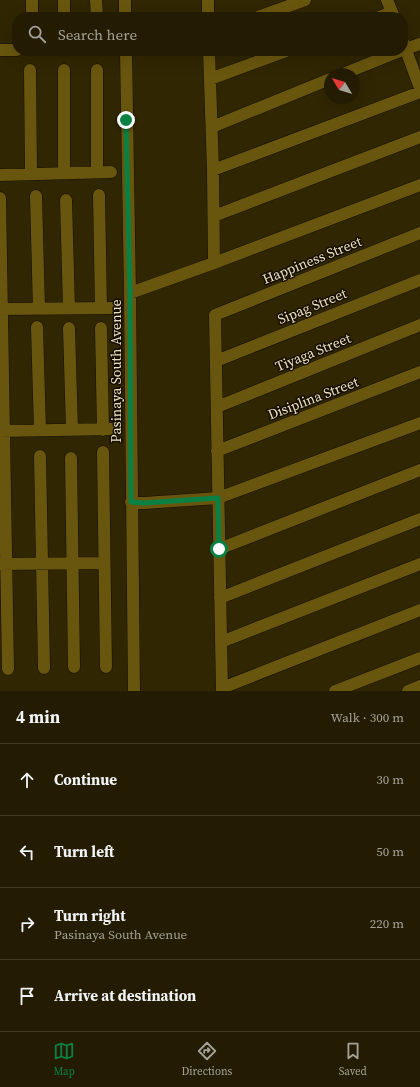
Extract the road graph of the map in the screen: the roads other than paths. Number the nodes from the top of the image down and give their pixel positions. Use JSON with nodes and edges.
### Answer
{"nodes":[{"id":1,"x":32,"y":0,"type":"edge"},
{"id":2,"x":64,"y":0,"type":"edge"},
{"id":3,"x":96,"y":0,"type":"edge"},
{"id":4,"x":125,"y":0,"type":"edge"},
{"id":5,"x":208,"y":0,"type":"edge"},
{"id":6,"x":305,"y":0,"type":"edge"},
{"id":7,"x":387,"y":0,"type":"edge"},
{"id":8,"x":32,"y":12,"type":"edge"},
{"id":9,"x":64,"y":12,"type":"edge"},
{"id":10,"x":97,"y":12,"type":"edge"},
{"id":11,"x":125,"y":12,"type":"edge"},
{"id":12,"x":208,"y":12,"type":"edge"},
{"id":13,"x":272,"y":12,"type":"edge"},
{"id":14,"x":392,"y":12,"type":"edge"},
{"id":15,"x":420,"y":44,"type":"edge"},
{"id":16,"x":408,"y":47,"type":"edge"},
{"id":17,"x":0,"y":50,"type":"edge"},
{"id":18,"x":12,"y":50,"type":"edge"},
{"id":19,"x":126,"y":56,"type":"edge"},
{"id":20,"x":209,"y":56,"type":"edge"},
{"id":21,"x":272,"y":56,"type":"edge"},
{"id":22,"x":385,"y":56,"type":"edge"},
{"id":23,"x":406,"y":56,"type":"edge"},
{"id":24,"x":357,"y":68,"type":"edge"},
{"id":25,"x":30,"y":70,"type":"dead end"},
{"id":26,"x":64,"y":70,"type":"dead end"},
{"id":27,"x":97,"y":70,"type":"dead end"},
{"id":28,"x":210,"y":79,"type":"junction"},
{"id":29,"x":324,"y":81,"type":"edge"},
{"id":30,"x":420,"y":88,"type":"edge"},
{"id":31,"x":420,"y":92,"type":"edge"},
{"id":32,"x":212,"y":127,"type":"junction"},
{"id":33,"x":420,"y":137,"type":"edge"},
{"id":34,"x":213,"y":170,"type":"junction"},
{"id":35,"x":97,"y":172,"type":"junction"},
{"id":36,"x":112,"y":172,"type":"dead end"},
{"id":37,"x":64,"y":173,"type":"junction"},
{"id":38,"x":31,"y":174,"type":"junction"},
{"id":39,"x":0,"y":175,"type":"edge"},
{"id":40,"x":420,"y":185,"type":"edge"},
{"id":41,"x":99,"y":195,"type":"dead end"},
{"id":42,"x":36,"y":196,"type":"dead end"},
{"id":43,"x":0,"y":198,"type":"edge"},
{"id":44,"x":66,"y":200,"type":"dead end"},
{"id":45,"x":214,"y":216,"type":"junction"},
{"id":46,"x":420,"y":233,"type":"edge"},
{"id":47,"x":214,"y":263,"type":"junction"},
{"id":48,"x":420,"y":280,"type":"edge"},
{"id":49,"x":130,"y":293,"type":"junction"},
{"id":50,"x":69,"y":308,"type":"junction"},
{"id":51,"x":101,"y":308,"type":"junction"},
{"id":52,"x":116,"y":308,"type":"dead end"},
{"id":53,"x":1,"y":309,"type":"edge"},
{"id":54,"x":39,"y":309,"type":"junction"},
{"id":55,"x":420,"y":325,"type":"edge"},
{"id":56,"x":38,"y":327,"type":"dead end"},
{"id":57,"x":69,"y":328,"type":"dead end"},
{"id":58,"x":101,"y":328,"type":"dead end"},
{"id":59,"x":216,"y":361,"type":"junction"},
{"id":60,"x":420,"y":372,"type":"edge"},
{"id":61,"x":217,"y":407,"type":"junction"},
{"id":62,"x":420,"y":423,"type":"edge"},
{"id":63,"x":40,"y":430,"type":"junction"},
{"id":64,"x":72,"y":430,"type":"junction"},
{"id":65,"x":2,"y":431,"type":"edge"},
{"id":66,"x":103,"y":452,"type":"dead end"},
{"id":67,"x":217,"y":452,"type":"junction"},
{"id":68,"x":40,"y":456,"type":"dead end"},
{"id":69,"x":71,"y":458,"type":"dead end"},
{"id":70,"x":420,"y":470,"type":"edge"},
{"id":71,"x":218,"y":498,"type":"junction"},
{"id":72,"x":131,"y":502,"type":"junction"},
{"id":73,"x":420,"y":519,"type":"edge"},
{"id":74,"x":219,"y":549,"type":"junction"},
{"id":75,"x":104,"y":563,"type":"junction"},
{"id":76,"x":3,"y":564,"type":"edge"},
{"id":77,"x":42,"y":564,"type":"junction"},
{"id":78,"x":73,"y":564,"type":"junction"},
{"id":79,"x":420,"y":564,"type":"edge"},
{"id":80,"x":220,"y":598,"type":"junction"},
{"id":81,"x":420,"y":610,"type":"edge"},
{"id":82,"x":221,"y":642,"type":"junction"},
{"id":83,"x":420,"y":658,"type":"edge"},
{"id":84,"x":74,"y":667,"type":"dead end"},
{"id":85,"x":106,"y":667,"type":"dead end"},
{"id":86,"x":44,"y":668,"type":"dead end"},
{"id":87,"x":8,"y":669,"type":"dead end"},
{"id":88,"x":420,"y":686,"type":"edge"},
{"id":89,"x":222,"y":689,"type":"edge"},
{"id":90,"x":134,"y":691,"type":"edge"},
{"id":91,"x":335,"y":691,"type":"edge"},
{"id":92,"x":408,"y":691,"type":"edge"}],
"edges":[{"from":1,"to":8,"type":"street"},
{"from":2,"to":9,"type":"street"},
{"from":3,"to":10,"type":"street"},
{"from":4,"to":11,"type":"street"},
{"from":5,"to":12,"type":"street"},
{"from":6,"to":13,"type":"street"},
{"from":7,"to":14,"type":"street"},
{"from":15,"to":16,"type":"street"},
{"from":17,"to":18,"type":"street"},
{"from":19,"to":49,"type":"street","name":"Pasinaya South Avenue"},
{"from":20,"to":28,"type":"street"},
{"from":21,"to":28,"type":"street"},
{"from":22,"to":24,"type":"street"},
{"from":23,"to":30,"type":"street"},
{"from":25,"to":38,"type":"street"},
{"from":26,"to":37,"type":"street"},
{"from":27,"to":35,"type":"street"},
{"from":28,"to":32,"type":"street"},
{"from":29,"to":32,"type":"street"},
{"from":31,"to":34,"type":"street"},
{"from":32,"to":34,"type":"street"},
{"from":33,"to":45,"type":"street"},
{"from":34,"to":45,"type":"street"},
{"from":35,"to":36,"type":"street"},
{"from":35,"to":37,"type":"street"},
{"from":37,"to":38,"type":"street"},
{"from":38,"to":39,"type":"street"},
{"from":40,"to":47,"type":"street"},
{"from":41,"to":51,"type":"street"},
{"from":42,"to":54,"type":"street"},
{"from":43,"to":53,"type":"street"},
{"from":44,"to":50,"type":"street"},
{"from":45,"to":47,"type":"street"},
{"from":46,"to":59,"type":"street","name":"Happiness Street"},
{"from":47,"to":49,"type":"street"},
{"from":48,"to":59,"type":"street","name":"Sipag Street"},
{"from":49,"to":72,"type":"street","name":"Pasinaya South Avenue"},
{"from":50,"to":51,"type":"street"},
{"from":50,"to":54,"type":"street"},
{"from":51,"to":52,"type":"street"},
{"from":53,"to":54,"type":"street"},
{"from":53,"to":65,"type":"street"},
{"from":55,"to":61,"type":"street","name":"Tiyaga Street"},
{"from":56,"to":63,"type":"street"},
{"from":57,"to":64,"type":"street"},
{"from":58,"to":64,"type":"street"},
{"from":59,"to":61,"type":"street"},
{"from":60,"to":67,"type":"street","name":"Disiplina Street"},
{"from":61,"to":67,"type":"street"},
{"from":62,"to":71,"type":"street"},
{"from":63,"to":64,"type":"street"},
{"from":63,"to":65,"type":"street"},
{"from":65,"to":76,"type":"street"},
{"from":66,"to":75,"type":"street"},
{"from":67,"to":71,"type":"street"},
{"from":68,"to":77,"type":"street"},
{"from":69,"to":78,"type":"street"},
{"from":70,"to":74,"type":"street"},
{"from":71,"to":72,"type":"street"},
{"from":71,"to":74,"type":"street"},
{"from":72,"to":90,"type":"street","name":"Pasinaya South Avenue"},
{"from":73,"to":80,"type":"street"},
{"from":74,"to":80,"type":"street"},
{"from":75,"to":78,"type":"street"},
{"from":75,"to":85,"type":"street"},
{"from":76,"to":77,"type":"street"},
{"from":76,"to":87,"type":"street"},
{"from":77,"to":78,"type":"street"},
{"from":77,"to":86,"type":"street"},
{"from":78,"to":84,"type":"street"},
{"from":79,"to":82,"type":"street"},
{"from":80,"to":82,"type":"street"},
{"from":81,"to":89,"type":"street"},
{"from":82,"to":89,"type":"street"},
{"from":83,"to":91,"type":"street"},
{"from":88,"to":92,"type":"street"}]}
